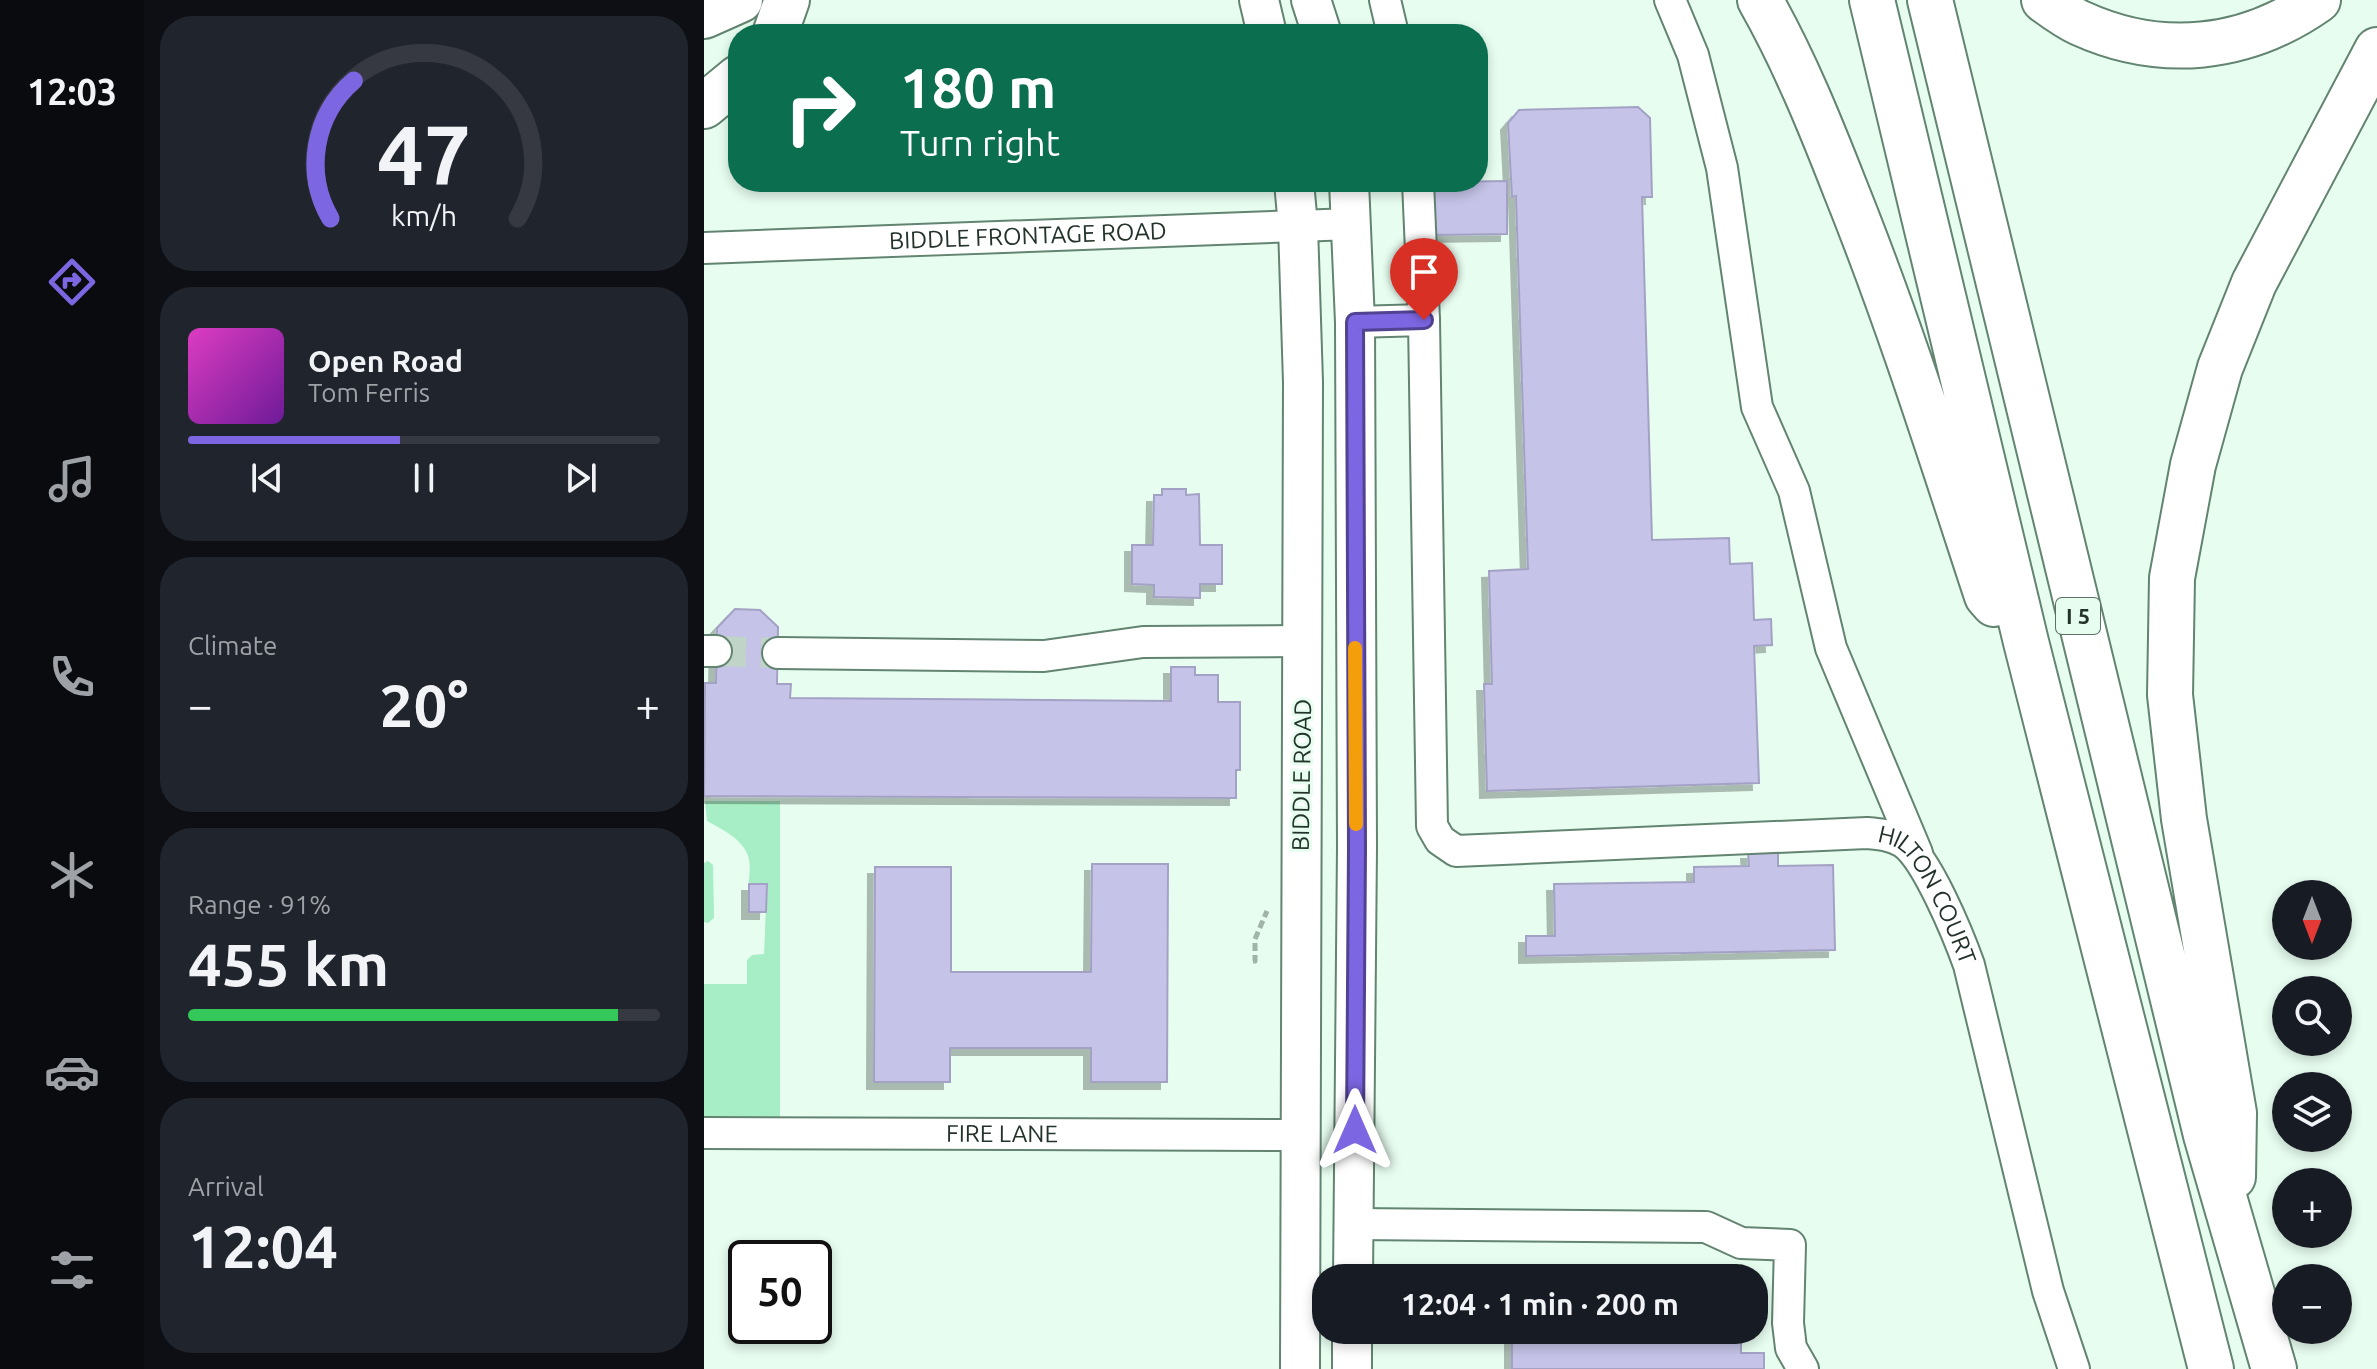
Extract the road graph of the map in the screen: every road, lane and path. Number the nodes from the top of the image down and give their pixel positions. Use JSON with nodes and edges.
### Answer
{"nodes":[{"id":1,"x":740,"y":0,"type":"edge"},
{"id":2,"x":787,"y":0,"type":"edge"},
{"id":3,"x":1259,"y":0,"type":"edge"},
{"id":4,"x":1311,"y":0,"type":"edge"},
{"id":5,"x":1385,"y":0,"type":"edge"},
{"id":6,"x":1670,"y":0,"type":"edge"},
{"id":7,"x":1760,"y":0,"type":"edge"},
{"id":8,"x":1872,"y":0,"type":"edge"},
{"id":9,"x":1930,"y":0,"type":"edge"},
{"id":10,"x":2044,"y":0,"type":"edge"},
{"id":11,"x":2318,"y":0,"type":"edge"},
{"id":12,"x":704,"y":16,"type":"edge"},
{"id":13,"x":779,"y":24,"type":"edge"},
{"id":14,"x":1265,"y":24,"type":"edge"},
{"id":15,"x":1319,"y":24,"type":"edge"},
{"id":16,"x":1391,"y":24,"type":"edge"},
{"id":17,"x":2377,"y":50,"type":"edge"},
{"id":18,"x":728,"y":86,"type":"edge"},
{"id":19,"x":704,"y":106,"type":"edge"},
{"id":20,"x":1295,"y":192,"type":"edge"},
{"id":21,"x":1350,"y":192,"type":"edge"},
{"id":22,"x":1418,"y":192,"type":"edge"},
{"id":23,"x":1352,"y":224,"type":"junction"},
{"id":24,"x":1298,"y":226,"type":"junction"},
{"id":25,"x":704,"y":248,"type":"edge"},
{"id":26,"x":1424,"y":320,"type":"junction"},
{"id":27,"x":1355,"y":322,"type":"junction"},
{"id":28,"x":1303,"y":641,"type":"junction"},
{"id":29,"x":2026,"y":642,"type":"junction"},
{"id":30,"x":778,"y":653,"type":"tunnel mouth"},
{"id":31,"x":1918,"y":855,"type":"junction"},
{"id":32,"x":1277,"y":909,"type":"dead end"},
{"id":33,"x":1253,"y":961,"type":"dead end"},
{"id":34,"x":704,"y":1133,"type":"edge"},
{"id":35,"x":1300,"y":1135,"type":"junction"},
{"id":36,"x":1354,"y":1224,"type":"junction"},
{"id":37,"x":2233,"y":1231,"type":"junction"},
{"id":38,"x":1353,"y":1264,"type":"edge"},
{"id":39,"x":2060,"y":1329,"type":"junction"},
{"id":40,"x":1352,"y":1344,"type":"edge"},
{"id":41,"x":1300,"y":1369,"type":"edge"},
{"id":42,"x":1352,"y":1369,"type":"edge"},
{"id":43,"x":1803,"y":1369,"type":"edge"},
{"id":44,"x":2053,"y":1369,"type":"edge"},
{"id":45,"x":2074,"y":1369,"type":"edge"},
{"id":46,"x":2211,"y":1369,"type":"edge"},
{"id":47,"x":2274,"y":1369,"type":"edge"}],
"edges":[{"from":1,"to":12,"type":"highway"},
{"from":2,"to":13,"type":"highway"},
{"from":3,"to":14,"type":"main road"},
{"from":4,"to":15,"type":"main road"},
{"from":5,"to":16,"type":"street"},
{"from":6,"to":31,"type":"street"},
{"from":7,"to":29,"type":"highway"},
{"from":8,"to":29,"type":"highway","number":"I 5"},
{"from":9,"to":37,"type":"highway","number":"I 5"},
{"from":10,"to":11,"type":"highway"},
{"from":17,"to":37,"type":"highway"},
{"from":18,"to":19,"type":"highway"},
{"from":20,"to":24,"type":"main road","name":"BIDDLE ROAD"},
{"from":21,"to":23,"type":"main road"},
{"from":22,"to":26,"type":"street"},
{"from":23,"to":24,"type":"street","name":"BIDDLE FRONTAGE ROAD"},
{"from":23,"to":27,"type":"main road"},
{"from":24,"to":25,"type":"street","name":"BIDDLE FRONTAGE ROAD"},
{"from":24,"to":28,"type":"main road","name":"BIDDLE ROAD"},
{"from":26,"to":27,"type":"street"},
{"from":26,"to":31,"type":"street","name":"HILTON COURT"},
{"from":27,"to":36,"type":"main road"},
{"from":28,"to":30,"type":"street"},
{"from":28,"to":35,"type":"main road","name":"BIDDLE ROAD"},
{"from":29,"to":46,"type":"highway","number":"I 5"},
{"from":31,"to":39,"type":"street","name":"HILTON COURT"},
{"from":32,"to":33,"type":"path"},
{"from":34,"to":35,"type":"street","name":"FIRE LANE"},
{"from":35,"to":41,"type":"main road","name":"BIDDLE ROAD"},
{"from":36,"to":38,"type":"main road"},
{"from":36,"to":43,"type":"street"},
{"from":37,"to":47,"type":"highway","number":"I 5"},
{"from":39,"to":44,"type":"street","name":"HILTON COURT"},
{"from":39,"to":45,"type":"street","name":"HILTON COURT"},
{"from":40,"to":42,"type":"main road"}]}
